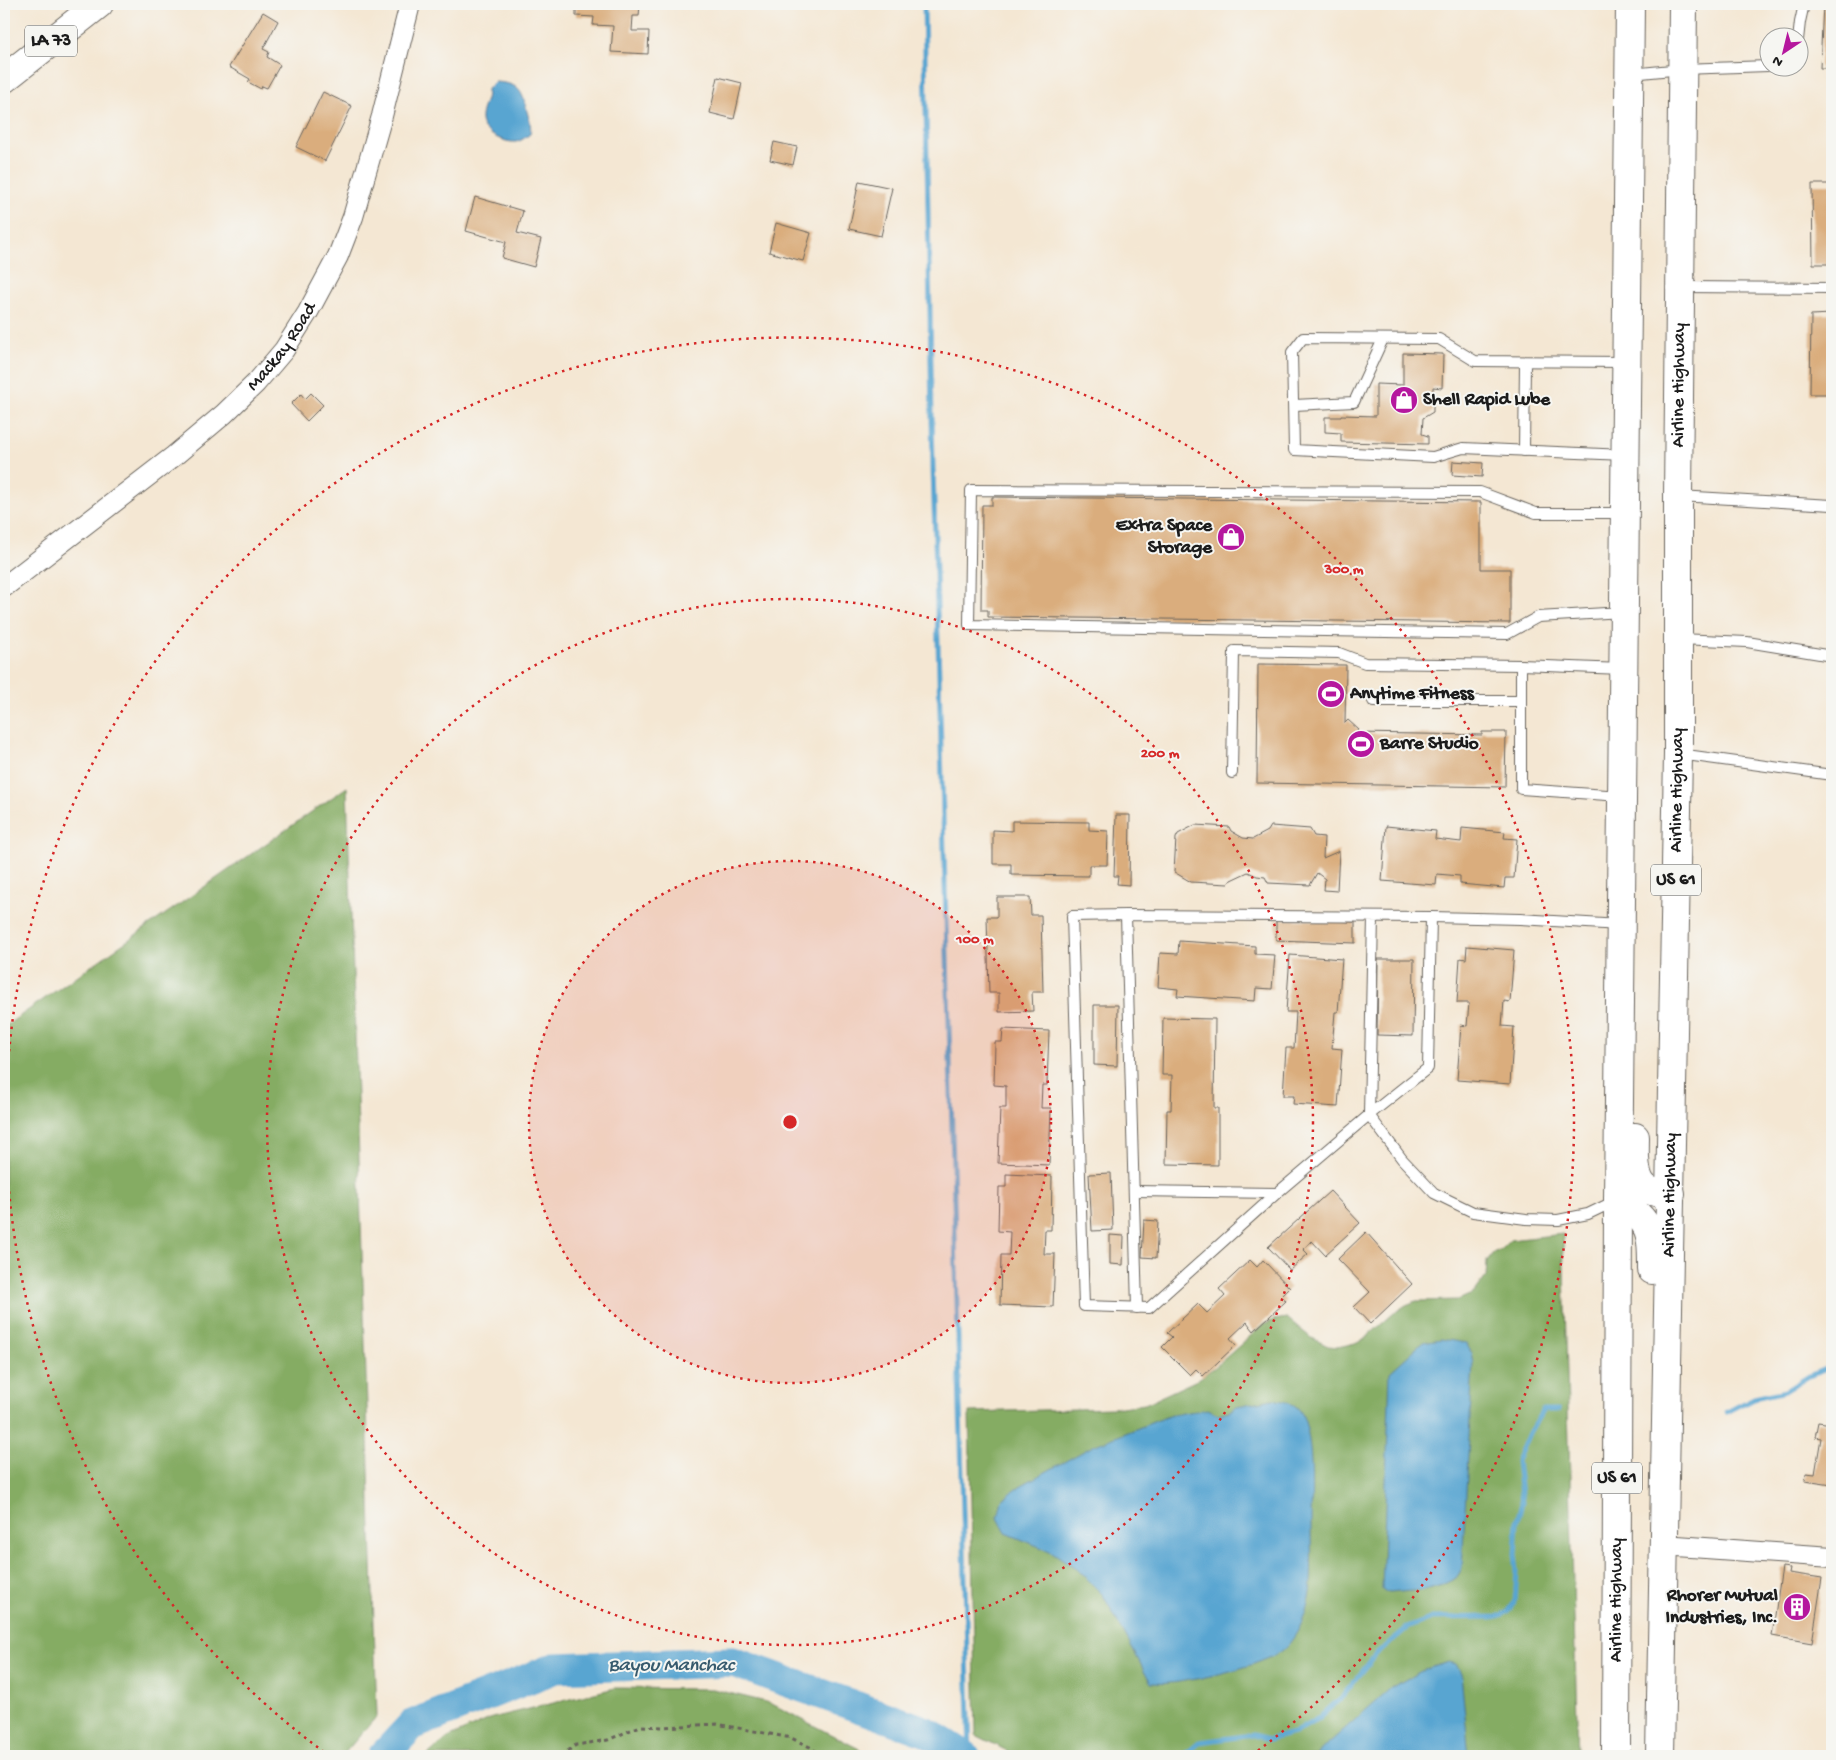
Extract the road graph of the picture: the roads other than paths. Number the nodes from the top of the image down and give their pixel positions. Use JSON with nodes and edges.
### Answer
{"nodes":[{"id":1,"x":99,"y":4,"type":"edge"},
{"id":2,"x":410,"y":4,"type":"edge"},
{"id":3,"x":1630,"y":4,"type":"edge"},
{"id":4,"x":1683,"y":4,"type":"edge"},
{"id":5,"x":1804,"y":4,"type":"edge"},
{"id":6,"x":1799,"y":28,"type":"edge"},
{"id":7,"x":1758,"y":66,"type":"edge"},
{"id":8,"x":1682,"y":70,"type":"junction"},
{"id":9,"x":1630,"y":74,"type":"junction"},
{"id":10,"x":4,"y":79,"type":"edge"},
{"id":11,"x":1680,"y":287,"type":"junction"},
{"id":12,"x":1832,"y":288,"type":"edge"},
{"id":13,"x":1383,"y":339,"type":"junction"},
{"id":14,"x":1627,"y":362,"type":"junction"},
{"id":15,"x":1525,"y":363,"type":"junction"},
{"id":16,"x":1294,"y":404,"type":"junction"},
{"id":17,"x":1524,"y":451,"type":"junction"},
{"id":18,"x":1626,"y":456,"type":"junction"},
{"id":19,"x":1678,"y":496,"type":"junction"},
{"id":20,"x":1832,"y":504,"type":"edge"},
{"id":21,"x":1625,"y":513,"type":"junction"},
{"id":22,"x":4,"y":587,"type":"edge"},
{"id":23,"x":1624,"y":612,"type":"junction"},
{"id":24,"x":1678,"y":639,"type":"junction"},
{"id":25,"x":1832,"y":656,"type":"edge"},
{"id":26,"x":1521,"y":665,"type":"junction"},
{"id":27,"x":1624,"y":670,"type":"junction"},
{"id":28,"x":1373,"y":701,"type":"dead end"},
{"id":29,"x":1521,"y":701,"type":"junction"},
{"id":30,"x":1678,"y":754,"type":"junction"},
{"id":31,"x":1232,"y":773,"type":"dead end"},
{"id":32,"x":1832,"y":775,"type":"edge"},
{"id":33,"x":1622,"y":796,"type":"junction"},
{"id":34,"x":1126,"y":914,"type":"junction"},
{"id":35,"x":1373,"y":917,"type":"junction"},
{"id":36,"x":1431,"y":917,"type":"junction"},
{"id":37,"x":1621,"y":926,"type":"junction"},
{"id":38,"x":1620,"y":984,"type":"junction"},
{"id":39,"x":1369,"y":1115,"type":"junction"},
{"id":40,"x":1134,"y":1191,"type":"junction"},
{"id":41,"x":1277,"y":1193,"type":"junction"},
{"id":42,"x":1671,"y":1194,"type":"junction"},
{"id":43,"x":1618,"y":1200,"type":"junction"},
{"id":44,"x":1137,"y":1308,"type":"junction"},
{"id":45,"x":1667,"y":1374,"type":"junction"},
{"id":46,"x":1663,"y":1545,"type":"junction"},
{"id":47,"x":1832,"y":1557,"type":"edge"},
{"id":48,"x":1616,"y":1756,"type":"edge"},
{"id":49,"x":1660,"y":1756,"type":"edge"}],
"edges":[{"from":1,"to":10,"type":"main road","number":"LA 73"},
{"from":2,"to":22,"type":"street","name":"Mackay Road"},
{"from":3,"to":9,"type":"main road","name":"Airline Highway","number":"US 61"},
{"from":4,"to":8,"type":"main road","name":"Airline Highway","number":"US 61"},
{"from":5,"to":6,"type":"lane"},
{"from":7,"to":8,"type":"lane"},
{"from":8,"to":9,"type":"lane"},
{"from":8,"to":11,"type":"main road","name":"Airline Highway","number":"US 61"},
{"from":9,"to":14,"type":"main road","name":"Airline Highway","number":"US 61"},
{"from":11,"to":12,"type":"lane"},
{"from":11,"to":19,"type":"main road","name":"Airline Highway","number":"US 61"},
{"from":13,"to":15,"type":"lane"},
{"from":13,"to":16,"type":"lane"},
{"from":13,"to":16,"type":"lane"},
{"from":14,"to":15,"type":"lane"},
{"from":14,"to":18,"type":"main road","name":"Airline Highway","number":"US 61"},
{"from":15,"to":17,"type":"lane"},
{"from":16,"to":17,"type":"lane"},
{"from":17,"to":18,"type":"lane"},
{"from":18,"to":21,"type":"main road","name":"Airline Highway","number":"US 61"},
{"from":19,"to":20,"type":"lane"},
{"from":19,"to":24,"type":"main road","name":"Airline Highway","number":"US 61"},
{"from":21,"to":23,"type":"main road","name":"Airline Highway","number":"US 61"},
{"from":21,"to":23,"type":"lane"},
{"from":23,"to":27,"type":"main road","name":"Airline Highway","number":"US 61"},
{"from":24,"to":25,"type":"lane"},
{"from":24,"to":30,"type":"main road","name":"Airline Highway","number":"US 61"},
{"from":26,"to":27,"type":"lane"},
{"from":26,"to":29,"type":"lane"},
{"from":26,"to":31,"type":"lane"},
{"from":27,"to":33,"type":"main road","name":"Airline Highway","number":"US 61"},
{"from":28,"to":29,"type":"lane"},
{"from":29,"to":33,"type":"lane"},
{"from":30,"to":32,"type":"lane"},
{"from":30,"to":42,"type":"main road","name":"Airline Highway","number":"US 61"},
{"from":33,"to":37,"type":"main road","name":"Airline Highway","number":"US 61"},
{"from":34,"to":35,"type":"lane"},
{"from":34,"to":40,"type":"lane"},
{"from":34,"to":44,"type":"lane"},
{"from":35,"to":36,"type":"lane"},
{"from":35,"to":39,"type":"lane"},
{"from":36,"to":37,"type":"lane"},
{"from":36,"to":39,"type":"lane"},
{"from":37,"to":38,"type":"main road","name":"Airline Highway","number":"US 61"},
{"from":38,"to":42,"type":"main road"},
{"from":38,"to":43,"type":"main road","name":"Airline Highway","number":"US 61"},
{"from":39,"to":41,"type":"lane"},
{"from":39,"to":43,"type":"lane"},
{"from":40,"to":41,"type":"lane"},
{"from":40,"to":44,"type":"lane"},
{"from":41,"to":44,"type":"lane"},
{"from":42,"to":45,"type":"main road","name":"Airline Highway","number":"US 61"},
{"from":43,"to":45,"type":"main road"},
{"from":43,"to":48,"type":"main road","name":"Airline Highway","number":"US 61"},
{"from":45,"to":46,"type":"main road","name":"Airline Highway","number":"US 61"},
{"from":46,"to":47,"type":"street"},
{"from":46,"to":49,"type":"main road","name":"Airline Highway","number":"US 61"}]}
